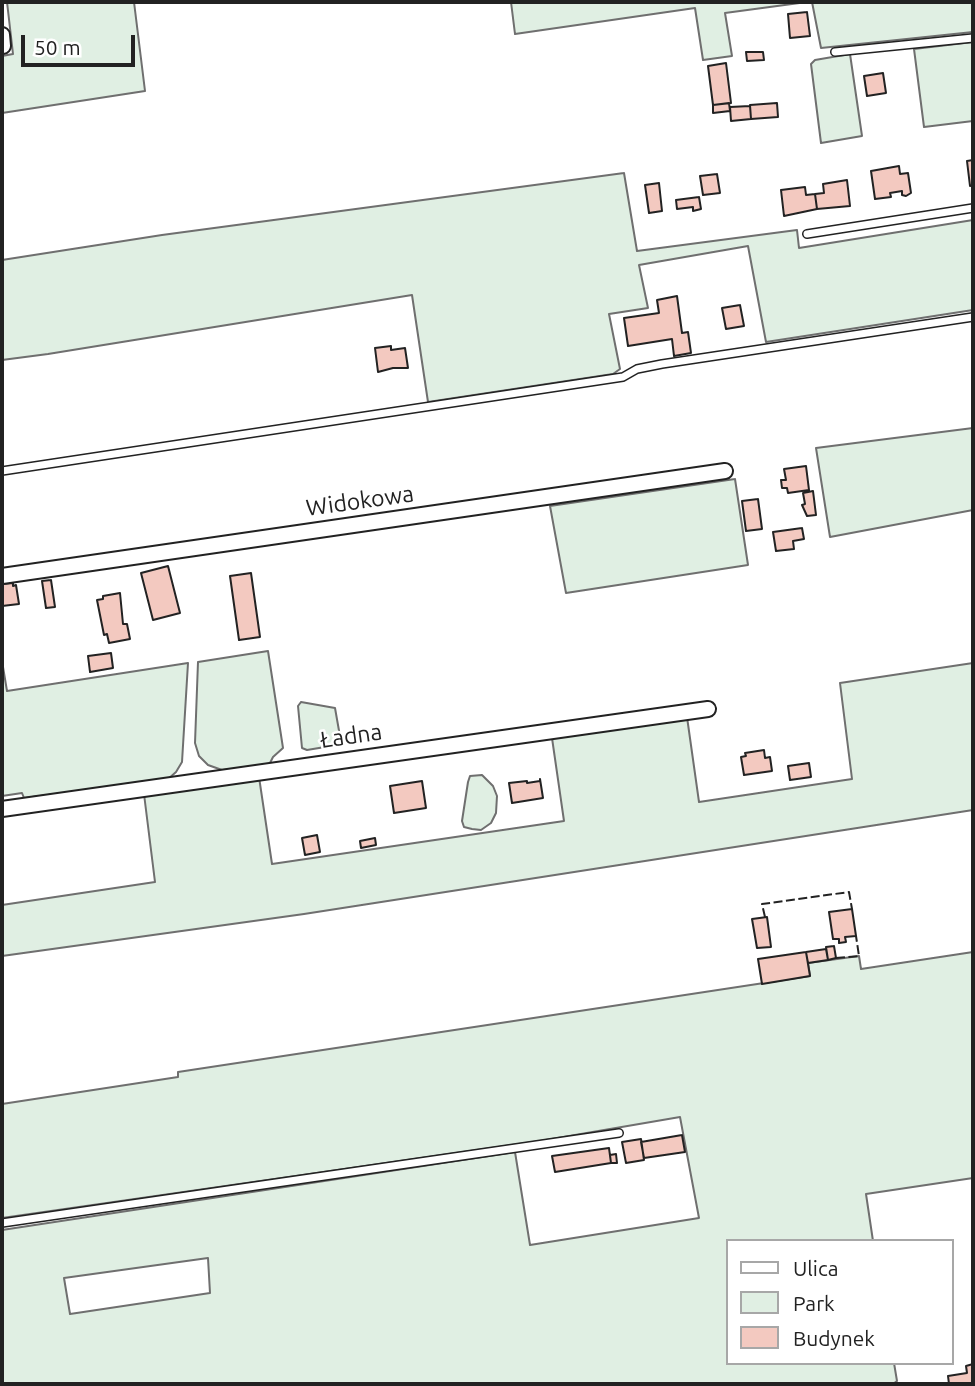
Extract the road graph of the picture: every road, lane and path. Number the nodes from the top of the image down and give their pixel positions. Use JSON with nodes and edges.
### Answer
{"nodes":[{"id":1,"x":973,"y":38,"type":"edge"},
{"id":2,"x":835,"y":52,"type":"dead end"},
{"id":3,"x":973,"y":208,"type":"edge"},
{"id":4,"x":807,"y":234,"type":"dead end"},
{"id":5,"x":973,"y":317,"type":"edge"},
{"id":6,"x":2,"y":471,"type":"edge"},
{"id":7,"x":725,"y":471,"type":"dead end"},
{"id":8,"x":2,"y":576,"type":"edge"},
{"id":9,"x":708,"y":709,"type":"dead end"},
{"id":10,"x":2,"y":809,"type":"edge"},
{"id":11,"x":620,"y":1133,"type":"dead end"},
{"id":12,"x":2,"y":1223,"type":"edge"}],
"edges":[{"from":1,"to":2,"type":"lane"},
{"from":3,"to":4,"type":"lane"},
{"from":5,"to":6,"type":"lane"},
{"from":7,"to":8,"type":"street","name":"Widokowa"},
{"from":9,"to":10,"type":"street","name":"Ładna"},
{"from":11,"to":12,"type":"lane"}]}
